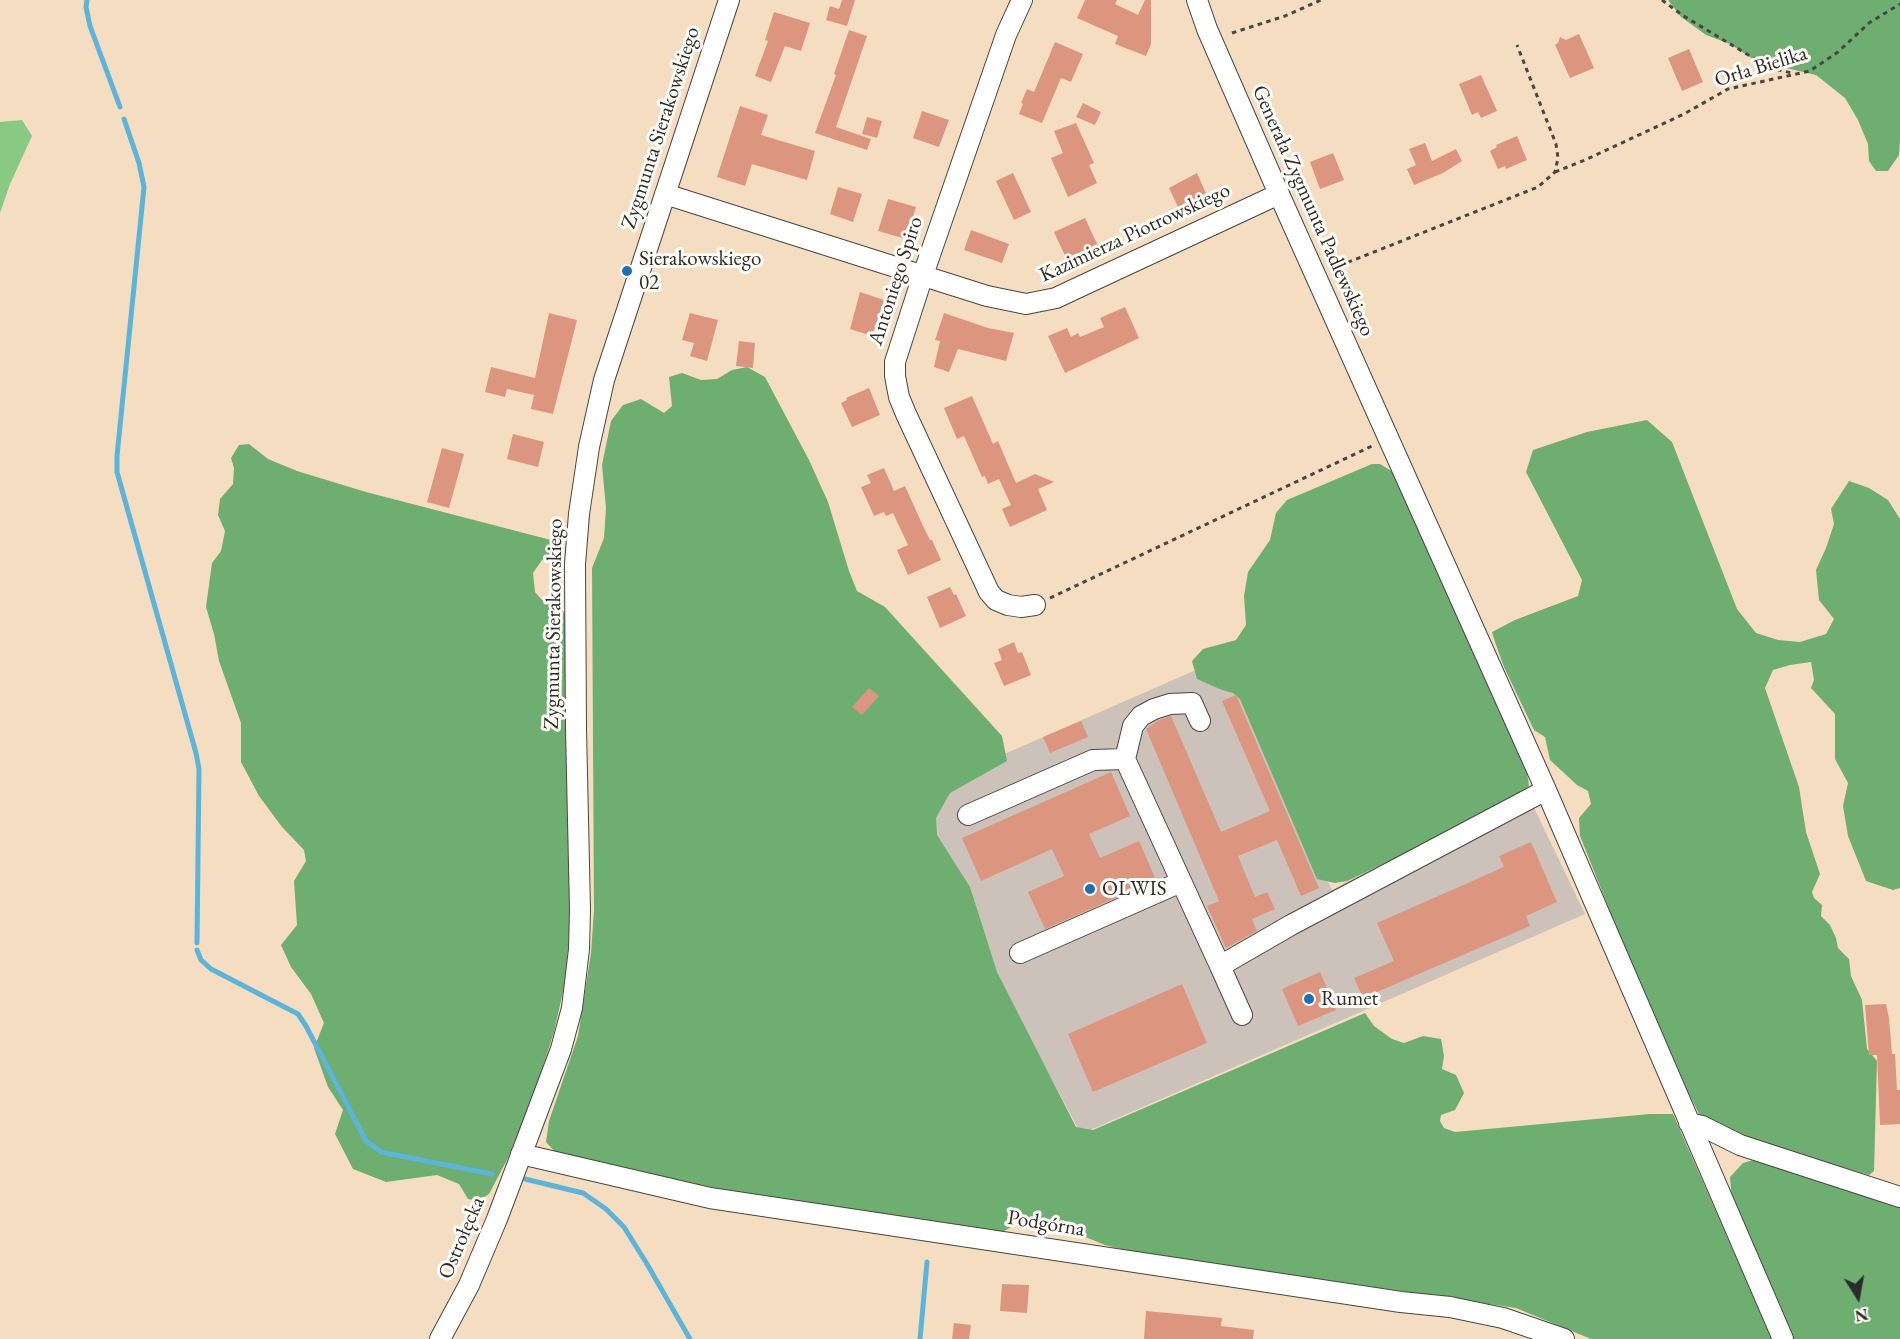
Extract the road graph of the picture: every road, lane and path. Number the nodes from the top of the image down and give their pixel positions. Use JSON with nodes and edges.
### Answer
{"nodes":[{"id":1,"x":729,"y":0,"type":"edge"},
{"id":2,"x":1022,"y":0,"type":"edge"},
{"id":3,"x":1197,"y":0,"type":"edge"},
{"id":4,"x":1321,"y":0,"type":"edge"},
{"id":5,"x":1662,"y":0,"type":"edge"},
{"id":6,"x":1900,"y":4,"type":"edge"},
{"id":7,"x":1232,"y":33,"type":"dead end"},
{"id":8,"x":1517,"y":45,"type":"dead end"},
{"id":9,"x":1796,"y":74,"type":"junction"},
{"id":10,"x":1555,"y":172,"type":"junction"},
{"id":11,"x":665,"y":194,"type":"junction"},
{"id":12,"x":1279,"y":194,"type":"junction"},
{"id":13,"x":923,"y":275,"type":"junction"},
{"id":14,"x":1315,"y":275,"type":"junction"},
{"id":15,"x":1388,"y":439,"type":"junction"},
{"id":16,"x":1035,"y":605,"type":"joint"},
{"id":17,"x":1200,"y":721,"type":"dead end"},
{"id":18,"x":1125,"y":759,"type":"junction"},
{"id":19,"x":1546,"y":790,"type":"junction"},
{"id":20,"x":968,"y":815,"type":"dead end"},
{"id":21,"x":1181,"y":882,"type":"junction"},
{"id":22,"x":1020,"y":953,"type":"dead end"},
{"id":23,"x":1220,"y":966,"type":"junction"},
{"id":24,"x":1242,"y":1015,"type":"dead end"},
{"id":25,"x":1689,"y":1123,"type":"junction"},
{"id":26,"x":521,"y":1154,"type":"junction"},
{"id":27,"x":1900,"y":1197,"type":"edge"},
{"id":28,"x":440,"y":1339,"type":"edge"},
{"id":29,"x":1564,"y":1339,"type":"edge"},
{"id":30,"x":1784,"y":1339,"type":"edge"}],
"edges":[{"from":1,"to":11,"type":"street","name":"Zygmunta Sierakowskiego"},
{"from":2,"to":13,"type":"street","name":"Antoniego Spiro"},
{"from":3,"to":12,"type":"street","name":"Generała Zygmunta Padlewskiego"},
{"from":4,"to":7,"type":"path"},
{"from":5,"to":9,"type":"path"},
{"from":6,"to":9,"type":"path","name":"Orła Bielika"},
{"from":8,"to":10,"type":"path"},
{"from":9,"to":10,"type":"path","name":"Orła Bielika"},
{"from":10,"to":14,"type":"path","name":"Orła Bielika"},
{"from":11,"to":13,"type":"street","name":"Kazimierza Piotrowskiego"},
{"from":11,"to":26,"type":"street","name":"Zygmunta Sierakowskiego"},
{"from":12,"to":13,"type":"street","name":"Kazimierza Piotrowskiego"},
{"from":12,"to":14,"type":"street","name":"Generała Zygmunta Padlewskiego"},
{"from":13,"to":16,"type":"street","name":"Antoniego Spiro"},
{"from":14,"to":15,"type":"street","name":"Generała Zygmunta Padlewskiego"},
{"from":15,"to":16,"type":"path"},
{"from":15,"to":19,"type":"street","name":"Generała Zygmunta Padlewskiego"},
{"from":17,"to":18,"type":"street"},
{"from":18,"to":20,"type":"street"},
{"from":18,"to":21,"type":"street"},
{"from":19,"to":23,"type":"street"},
{"from":19,"to":25,"type":"street","name":"Generała Zygmunta Padlewskiego"},
{"from":21,"to":22,"type":"street"},
{"from":21,"to":23,"type":"street"},
{"from":23,"to":24,"type":"street"},
{"from":25,"to":27,"type":"street"},
{"from":25,"to":30,"type":"street","name":"Generała Zygmunta Padlewskiego"},
{"from":26,"to":28,"type":"street","name":"Ostrołęcka"},
{"from":26,"to":29,"type":"street","name":"Podgórna"}]}
